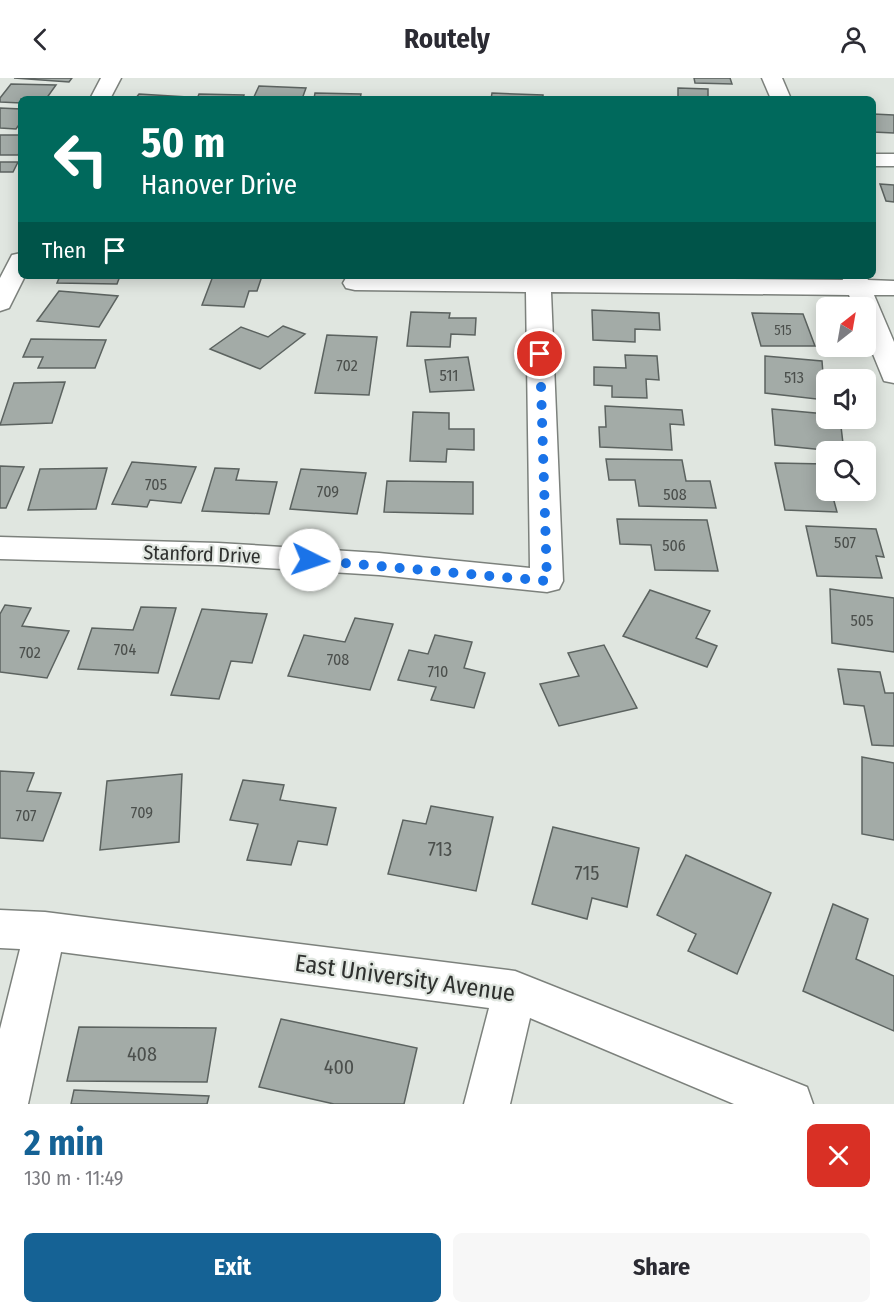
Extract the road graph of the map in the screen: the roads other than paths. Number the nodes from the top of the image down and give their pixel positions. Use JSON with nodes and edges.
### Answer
{"nodes":[{"id":1,"x":111,"y":78,"type":"edge"},
{"id":2,"x":772,"y":78,"type":"edge"},
{"id":3,"x":102,"y":96,"type":"edge"},
{"id":4,"x":780,"y":96,"type":"edge"},
{"id":5,"x":876,"y":160,"type":"edge"},
{"id":6,"x":894,"y":160,"type":"edge"},
{"id":7,"x":18,"y":266,"type":"edge"},
{"id":8,"x":538,"y":281,"type":"edge"},
{"id":9,"x":857,"y":282,"type":"edge"},
{"id":10,"x":355,"y":283,"type":"dead end"},
{"id":11,"x":894,"y":288,"type":"edge"},
{"id":12,"x":0,"y":303,"type":"edge"},
{"id":13,"x":894,"y":375,"type":"edge"},
{"id":14,"x":0,"y":548,"type":"edge"},
{"id":15,"x":0,"y":929,"type":"edge"},
{"id":16,"x":45,"y":931,"type":"junction"},
{"id":17,"x":515,"y":991,"type":"junction"},
{"id":18,"x":4,"y":1104,"type":"edge"},
{"id":19,"x":487,"y":1104,"type":"edge"},
{"id":20,"x":790,"y":1104,"type":"edge"}],
"edges":[{"from":1,"to":3,"type":"street"},
{"from":2,"to":4,"type":"street"},
{"from":5,"to":6,"type":"street"},
{"from":7,"to":12,"type":"street"},
{"from":8,"to":9,"type":"street"},
{"from":8,"to":10,"type":"street"},
{"from":8,"to":14,"type":"street","name":"Stanford Drive"},
{"from":9,"to":11,"type":"street"},
{"from":9,"to":13,"type":"street"},
{"from":15,"to":16,"type":"street","name":"East University Avenue"},
{"from":16,"to":17,"type":"street","name":"East University Avenue"},
{"from":16,"to":18,"type":"street"},
{"from":17,"to":19,"type":"street"},
{"from":17,"to":20,"type":"street","name":"East University Avenue"}]}
